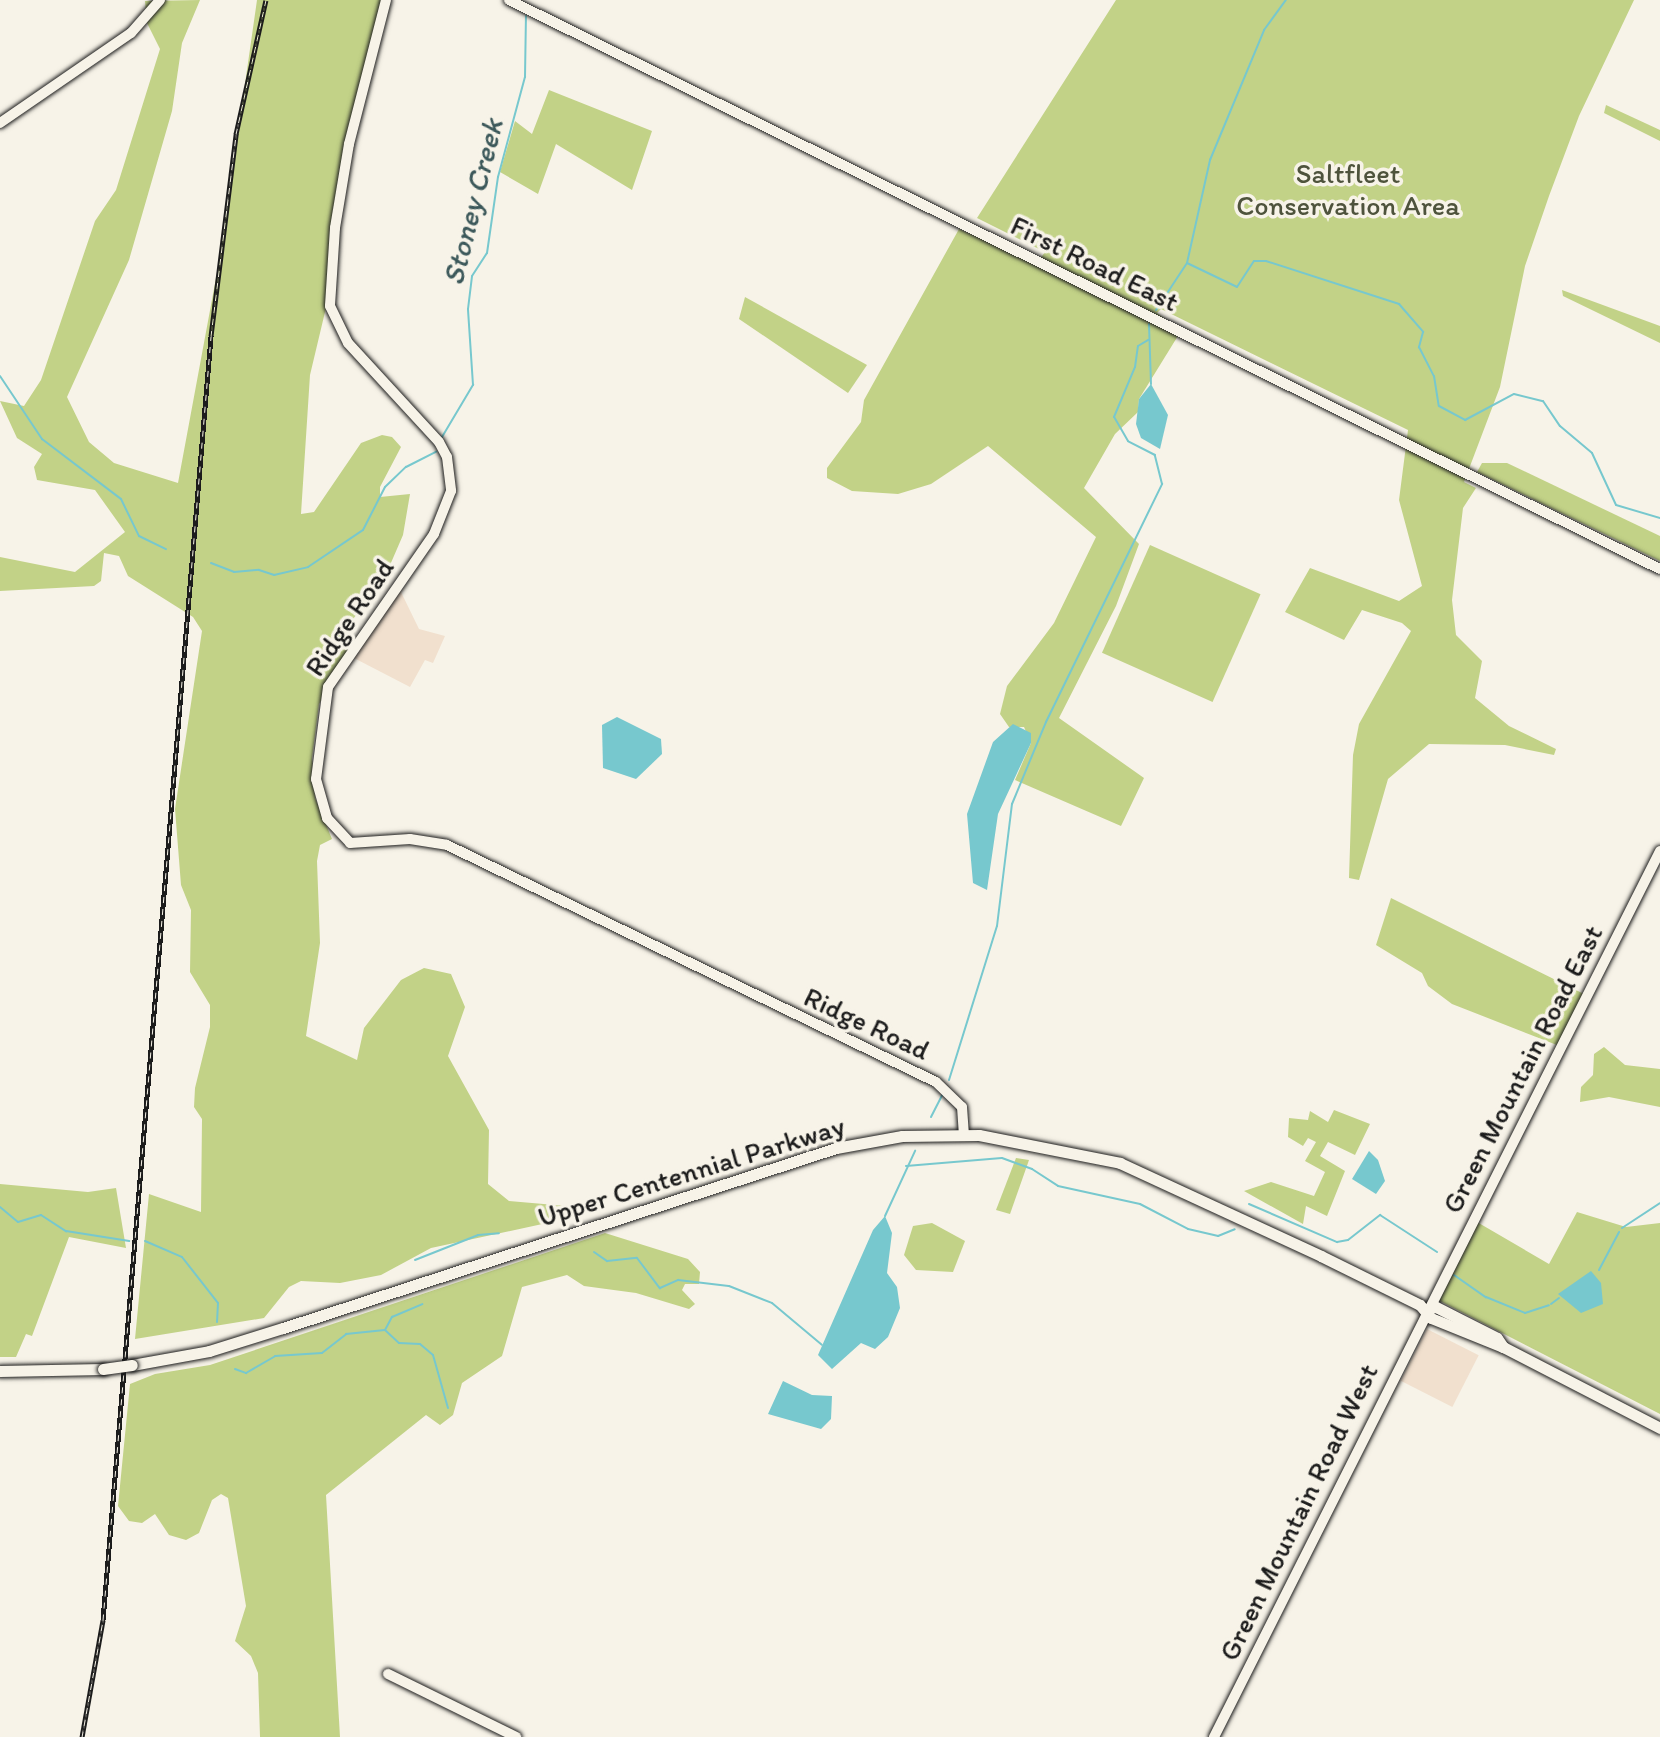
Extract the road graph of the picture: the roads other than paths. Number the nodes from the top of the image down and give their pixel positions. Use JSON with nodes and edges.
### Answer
{"nodes":[{"id":1,"x":160,"y":0,"type":"edge"},
{"id":2,"x":386,"y":0,"type":"edge"},
{"id":3,"x":509,"y":0,"type":"edge"},
{"id":4,"x":0,"y":123,"type":"edge"},
{"id":5,"x":1660,"y":569,"type":"edge"},
{"id":6,"x":1660,"y":851,"type":"edge"},
{"id":7,"x":964,"y":1134,"type":"junction"},
{"id":8,"x":1427,"y":1309,"type":"junction"},
{"id":9,"x":0,"y":1371,"type":"edge"},
{"id":10,"x":1660,"y":1428,"type":"edge"},
{"id":11,"x":388,"y":1674,"type":"dead end"},
{"id":12,"x":516,"y":1737,"type":"edge"},
{"id":13,"x":1214,"y":1737,"type":"edge"}],
"edges":[{"from":1,"to":4,"type":"street"},
{"from":2,"to":7,"type":"street","name":"Ridge Road"},
{"from":3,"to":5,"type":"street","name":"First Road East"},
{"from":6,"to":8,"type":"street","name":"Green Mountain Road East"},
{"from":7,"to":8,"type":"main road","name":"Upper Centennial Parkway"},
{"from":7,"to":9,"type":"main road","name":"Upper Centennial Parkway","bridge":true},
{"from":8,"to":10,"type":"main road","name":"Upper Centennial Parkway"},
{"from":8,"to":13,"type":"street","name":"Green Mountain Road West"},
{"from":11,"to":12,"type":"street"}]}
